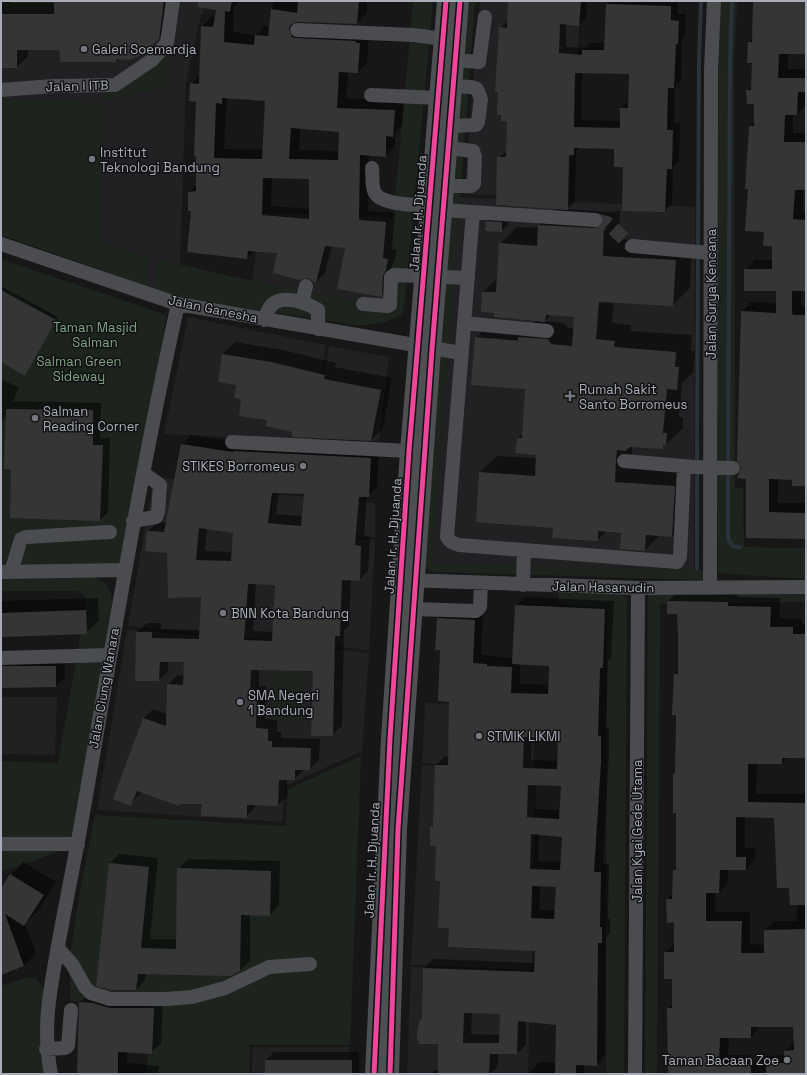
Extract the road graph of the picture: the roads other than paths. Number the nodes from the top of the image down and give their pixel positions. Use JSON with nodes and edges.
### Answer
{"nodes":[{"id":1,"x":173,"y":1,"type":"edge"},
{"id":2,"x":446,"y":1,"type":"edge"},
{"id":3,"x":460,"y":1,"type":"edge"},
{"id":4,"x":714,"y":1,"type":"edge"},
{"id":5,"x":485,"y":17,"type":"dead end"},
{"id":6,"x":297,"y":30,"type":"dead end"},
{"id":7,"x":443,"y":39,"type":"junction"},
{"id":8,"x":455,"y":60,"type":"junction"},
{"id":9,"x":453,"y":86,"type":"junction"},
{"id":10,"x":1,"y":90,"type":"edge"},
{"id":11,"x":371,"y":95,"type":"dead end"},
{"id":12,"x":439,"y":98,"type":"junction"},
{"id":13,"x":450,"y":126,"type":"junction"},
{"id":14,"x":449,"y":148,"type":"junction"},
{"id":15,"x":372,"y":168,"type":"dead end"},
{"id":16,"x":446,"y":186,"type":"junction"},
{"id":17,"x":437,"y":208,"type":"junction"},
{"id":18,"x":473,"y":212,"type":"junction"},
{"id":19,"x":595,"y":220,"type":"tunnel mouth"},
{"id":20,"x":1,"y":244,"type":"edge"},
{"id":21,"x":632,"y":246,"type":"tunnel mouth"},
{"id":22,"x":710,"y":253,"type":"junction"},
{"id":23,"x":431,"y":276,"type":"junction"},
{"id":24,"x":468,"y":278,"type":"junction"},
{"id":25,"x":306,"y":286,"type":"dead end"},
{"id":26,"x":302,"y":302,"type":"junction"},
{"id":27,"x":178,"y":304,"type":"junction"},
{"id":28,"x":363,"y":304,"type":"dead end"},
{"id":29,"x":264,"y":320,"type":"junction"},
{"id":30,"x":464,"y":323,"type":"junction"},
{"id":31,"x":318,"y":329,"type":"junction"},
{"id":32,"x":547,"y":331,"type":"dead end"},
{"id":33,"x":440,"y":350,"type":"junction"},
{"id":34,"x":232,"y":442,"type":"dead end"},
{"id":35,"x":409,"y":451,"type":"junction"},
{"id":36,"x":624,"y":461,"type":"dead end"},
{"id":37,"x":684,"y":466,"type":"junction"},
{"id":38,"x":710,"y":467,"type":"junction"},
{"id":39,"x":733,"y":468,"type":"dead end"},
{"id":40,"x":143,"y":473,"type":"junction"},
{"id":41,"x":133,"y":521,"type":"junction"},
{"id":42,"x":110,"y":532,"type":"dead end"},
{"id":43,"x":524,"y":550,"type":"junction"},
{"id":44,"x":124,"y":570,"type":"junction"},
{"id":45,"x":6,"y":572,"type":"edge"},
{"id":46,"x":408,"y":581,"type":"junction"},
{"id":47,"x":481,"y":584,"type":"junction"},
{"id":48,"x":523,"y":585,"type":"junction"},
{"id":49,"x":806,"y":587,"type":"edge"},
{"id":50,"x":638,"y":588,"type":"junction"},
{"id":51,"x":710,"y":588,"type":"junction"},
{"id":52,"x":413,"y":609,"type":"junction"},
{"id":53,"x":110,"y":655,"type":"junction"},
{"id":54,"x":1,"y":658,"type":"edge"},
{"id":55,"x":1,"y":844,"type":"edge"},
{"id":56,"x":78,"y":844,"type":"junction"},
{"id":57,"x":58,"y":948,"type":"junction"},
{"id":58,"x":310,"y":964,"type":"dead end"},
{"id":59,"x":70,"y":1010,"type":"dead end"},
{"id":60,"x":46,"y":1050,"type":"junction"},
{"id":61,"x":51,"y":1074,"type":"edge"},
{"id":62,"x":374,"y":1074,"type":"edge"},
{"id":63,"x":390,"y":1074,"type":"edge"},
{"id":64,"x":636,"y":1074,"type":"edge"}],
"edges":[{"from":1,"to":10,"type":"street","name":"Jalan I ITB"},
{"from":2,"to":7,"type":"main road","name":"Jalan Ir. H. Djuanda"},
{"from":3,"to":8,"type":"main road","name":"Jalan Ir. H. Djuanda"},
{"from":4,"to":22,"type":"street","name":"Jalan Surya Kencana"},
{"from":5,"to":8,"type":"street"},
{"from":6,"to":7,"type":"street"},
{"from":7,"to":12,"type":"main road","name":"Jalan Ir. H. Djuanda"},
{"from":8,"to":9,"type":"main road","name":"Jalan Ir. H. Djuanda"},
{"from":9,"to":13,"type":"main road","name":"Jalan Ir. H. Djuanda"},
{"from":9,"to":13,"type":"street"},
{"from":11,"to":12,"type":"street"},
{"from":12,"to":17,"type":"main road","name":"Jalan Ir. H. Djuanda"},
{"from":13,"to":14,"type":"main road","name":"Jalan Ir. H. Djuanda"},
{"from":14,"to":16,"type":"main road","name":"Jalan Ir. H. Djuanda"},
{"from":14,"to":16,"type":"street"},
{"from":15,"to":17,"type":"street"},
{"from":16,"to":17,"type":"main road","name":"Jalan Ir. H. Djuanda"},
{"from":17,"to":18,"type":"street"},
{"from":17,"to":23,"type":"main road","name":"Jalan Ir. H. Djuanda"},
{"from":18,"to":19,"type":"street"},
{"from":18,"to":24,"type":"street"},
{"from":20,"to":27,"type":"street","name":"Jalan Ganesha"},
{"from":21,"to":22,"type":"street"},
{"from":22,"to":38,"type":"street","name":"Jalan Surya Kencana"},
{"from":23,"to":24,"type":"street"},
{"from":23,"to":28,"type":"street"},
{"from":23,"to":33,"type":"main road","name":"Jalan Ir. H. Djuanda"},
{"from":24,"to":30,"type":"street"},
{"from":25,"to":26,"type":"street"},
{"from":26,"to":29,"type":"street"},
{"from":26,"to":31,"type":"street"},
{"from":27,"to":29,"type":"street","name":"Jalan Ganesha"},
{"from":27,"to":40,"type":"street","name":"Jalan Ciung Wanara"},
{"from":29,"to":31,"type":"street","name":"Jalan Ganesha"},
{"from":30,"to":32,"type":"street"},
{"from":30,"to":33,"type":"street"},
{"from":31,"to":33,"type":"street","name":"Jalan Ganesha"},
{"from":33,"to":35,"type":"main road","name":"Jalan Ir. H. Djuanda"},
{"from":33,"to":43,"type":"street"},
{"from":33,"to":46,"type":"main road","name":"Jalan Ir. H. Djuanda"},
{"from":34,"to":35,"type":"street"},
{"from":35,"to":46,"type":"main road","name":"Jalan Ir. H. Djuanda"},
{"from":36,"to":37,"type":"street"},
{"from":37,"to":38,"type":"street"},
{"from":37,"to":43,"type":"street"},
{"from":38,"to":39,"type":"street"},
{"from":38,"to":51,"type":"street","name":"Jalan Surya Kencana"},
{"from":40,"to":41,"type":"street","name":"Jalan Ciung Wanara"},
{"from":40,"to":41,"type":"street"},
{"from":41,"to":44,"type":"street","name":"Jalan Ciung Wanara"},
{"from":42,"to":45,"type":"street"},
{"from":43,"to":48,"type":"street"},
{"from":44,"to":45,"type":"street"},
{"from":44,"to":53,"type":"street","name":"Jalan Ciung Wanara"},
{"from":46,"to":47,"type":"street","name":"Jalan Hasanudin"},
{"from":46,"to":52,"type":"main road","name":"Jalan Ir. H. Djuanda"},
{"from":46,"to":62,"type":"main road","name":"Jalan Ir. H. Djuanda"},
{"from":47,"to":48,"type":"street","name":"Jalan Hasanudin"},
{"from":47,"to":52,"type":"street"},
{"from":48,"to":50,"type":"street","name":"Jalan Hasanudin"},
{"from":49,"to":51,"type":"street","name":"Jalan Hasanudin"},
{"from":50,"to":51,"type":"street","name":"Jalan Hasanudin"},
{"from":50,"to":64,"type":"street","name":"Jalan Kyai Gede Utama"},
{"from":52,"to":63,"type":"main road","name":"Jalan Ir. H. Djuanda"},
{"from":53,"to":54,"type":"street"},
{"from":53,"to":56,"type":"street","name":"Jalan Ciung Wanara"},
{"from":55,"to":56,"type":"street"},
{"from":56,"to":57,"type":"street","name":"Jalan Ciung Wanara"},
{"from":57,"to":58,"type":"street"},
{"from":57,"to":60,"type":"street","name":"Jalan Ciung Wanara"},
{"from":59,"to":60,"type":"street"},
{"from":60,"to":61,"type":"street","name":"Jalan Ciung Wanara"}]}
